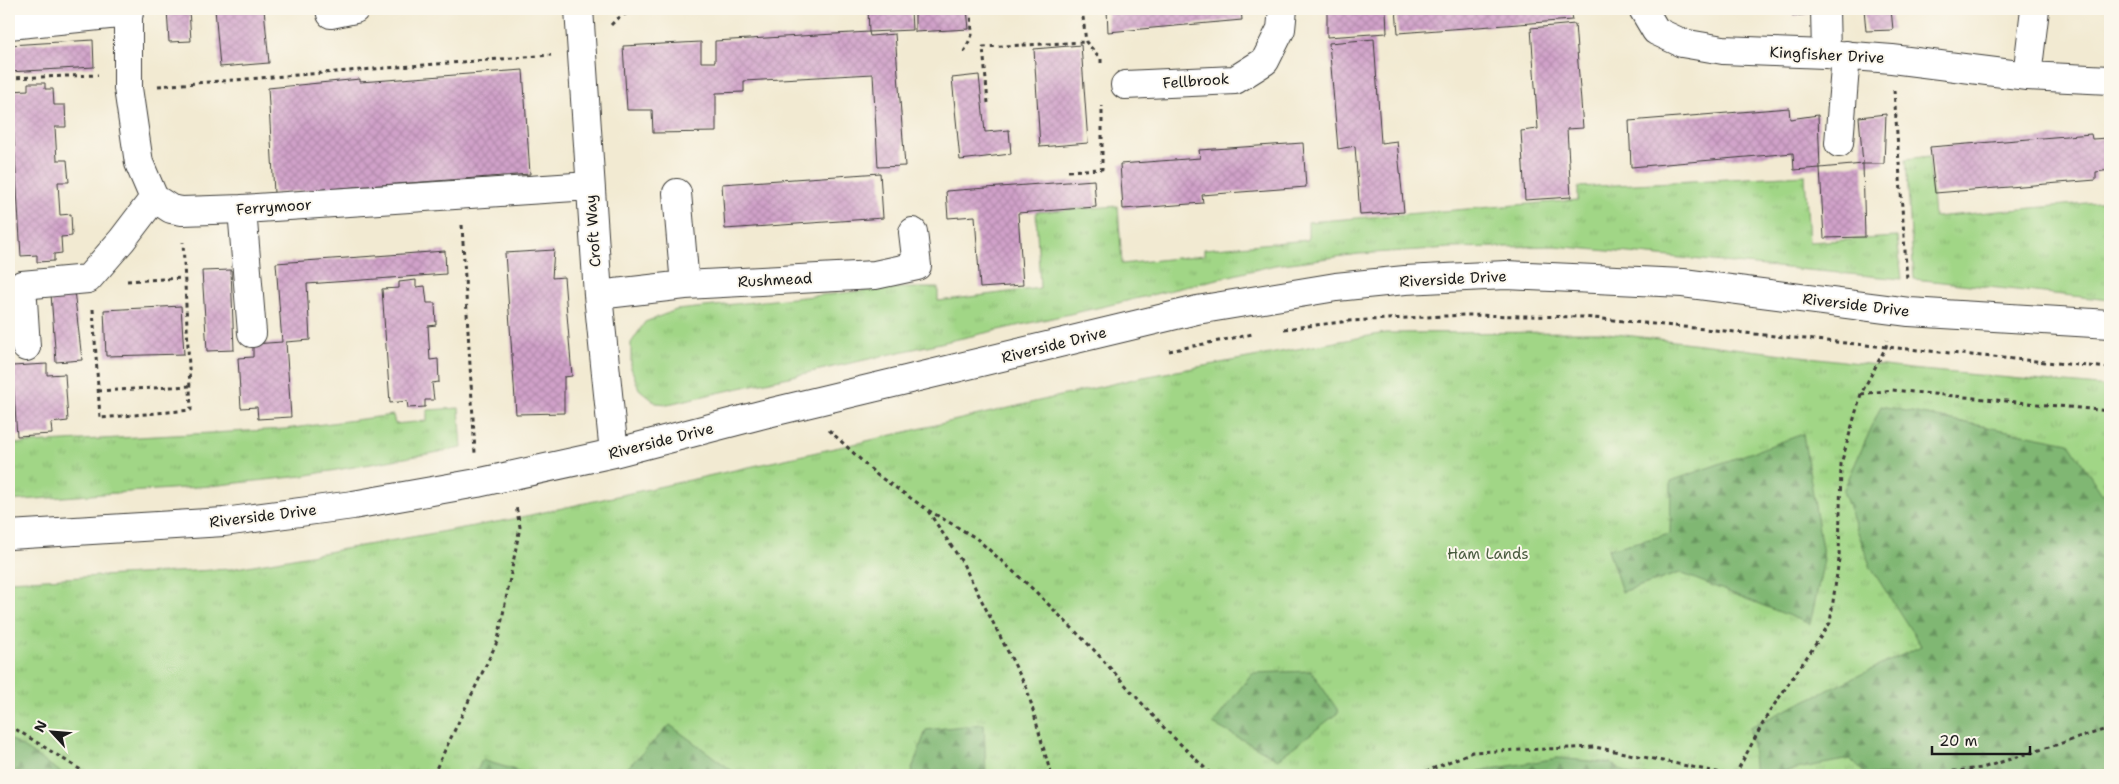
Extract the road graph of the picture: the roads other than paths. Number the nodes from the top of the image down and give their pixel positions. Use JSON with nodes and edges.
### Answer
{"nodes":[{"id":1,"x":330,"y":9,"type":"edge"},
{"id":2,"x":355,"y":9,"type":"edge"},
{"id":3,"x":579,"y":9,"type":"edge"},
{"id":4,"x":1283,"y":9,"type":"edge"},
{"id":5,"x":1643,"y":9,"type":"edge"},
{"id":6,"x":1825,"y":9,"type":"edge"},
{"id":7,"x":2035,"y":9,"type":"edge"},
{"id":8,"x":129,"y":11,"type":"edge"},
{"id":9,"x":9,"y":25,"type":"edge"},
{"id":10,"x":1836,"y":54,"type":"junction"},
{"id":11,"x":2027,"y":76,"type":"junction"},
{"id":12,"x":2110,"y":80,"type":"edge"},
{"id":13,"x":1126,"y":86,"type":"dead end"},
{"id":14,"x":1839,"y":143,"type":"dead end"},
{"id":15,"x":590,"y":186,"type":"junction"},
{"id":16,"x":677,"y":193,"type":"dead end"},
{"id":17,"x":154,"y":198,"type":"junction"},
{"id":18,"x":242,"y":209,"type":"junction"},
{"id":19,"x":913,"y":232,"type":"dead end"},
{"id":20,"x":685,"y":285,"type":"junction"},
{"id":21,"x":598,"y":296,"type":"junction"},
{"id":22,"x":2110,"y":324,"type":"edge"},
{"id":23,"x":252,"y":333,"type":"dead end"},
{"id":24,"x":26,"y":347,"type":"dead end"},
{"id":25,"x":614,"y":453,"type":"junction"},
{"id":26,"x":9,"y":535,"type":"edge"}],
"edges":[{"from":1,"to":2,"type":"street"},
{"from":3,"to":15,"type":"street","name":"Croft Way"},
{"from":4,"to":13,"type":"street","name":"Fellbrook"},
{"from":5,"to":10,"type":"street","name":"Kingfisher Drive"},
{"from":6,"to":10,"type":"street"},
{"from":7,"to":11,"type":"street"},
{"from":8,"to":9,"type":"street"},
{"from":8,"to":17,"type":"street"},
{"from":10,"to":11,"type":"street","name":"Kingfisher Drive"},
{"from":10,"to":14,"type":"street"},
{"from":11,"to":12,"type":"street","name":"Kingfisher Drive"},
{"from":15,"to":18,"type":"street","name":"Ferrymoor"},
{"from":15,"to":21,"type":"street","name":"Croft Way"},
{"from":16,"to":20,"type":"street"},
{"from":17,"to":18,"type":"street","name":"Ferrymoor"},
{"from":17,"to":24,"type":"street"},
{"from":18,"to":23,"type":"street"},
{"from":19,"to":20,"type":"street","name":"Rushmead"},
{"from":20,"to":21,"type":"street","name":"Rushmead"},
{"from":21,"to":25,"type":"street","name":"Croft Way"},
{"from":22,"to":25,"type":"street","name":"Riverside Drive"},
{"from":25,"to":26,"type":"street","name":"Riverside Drive"}]}
